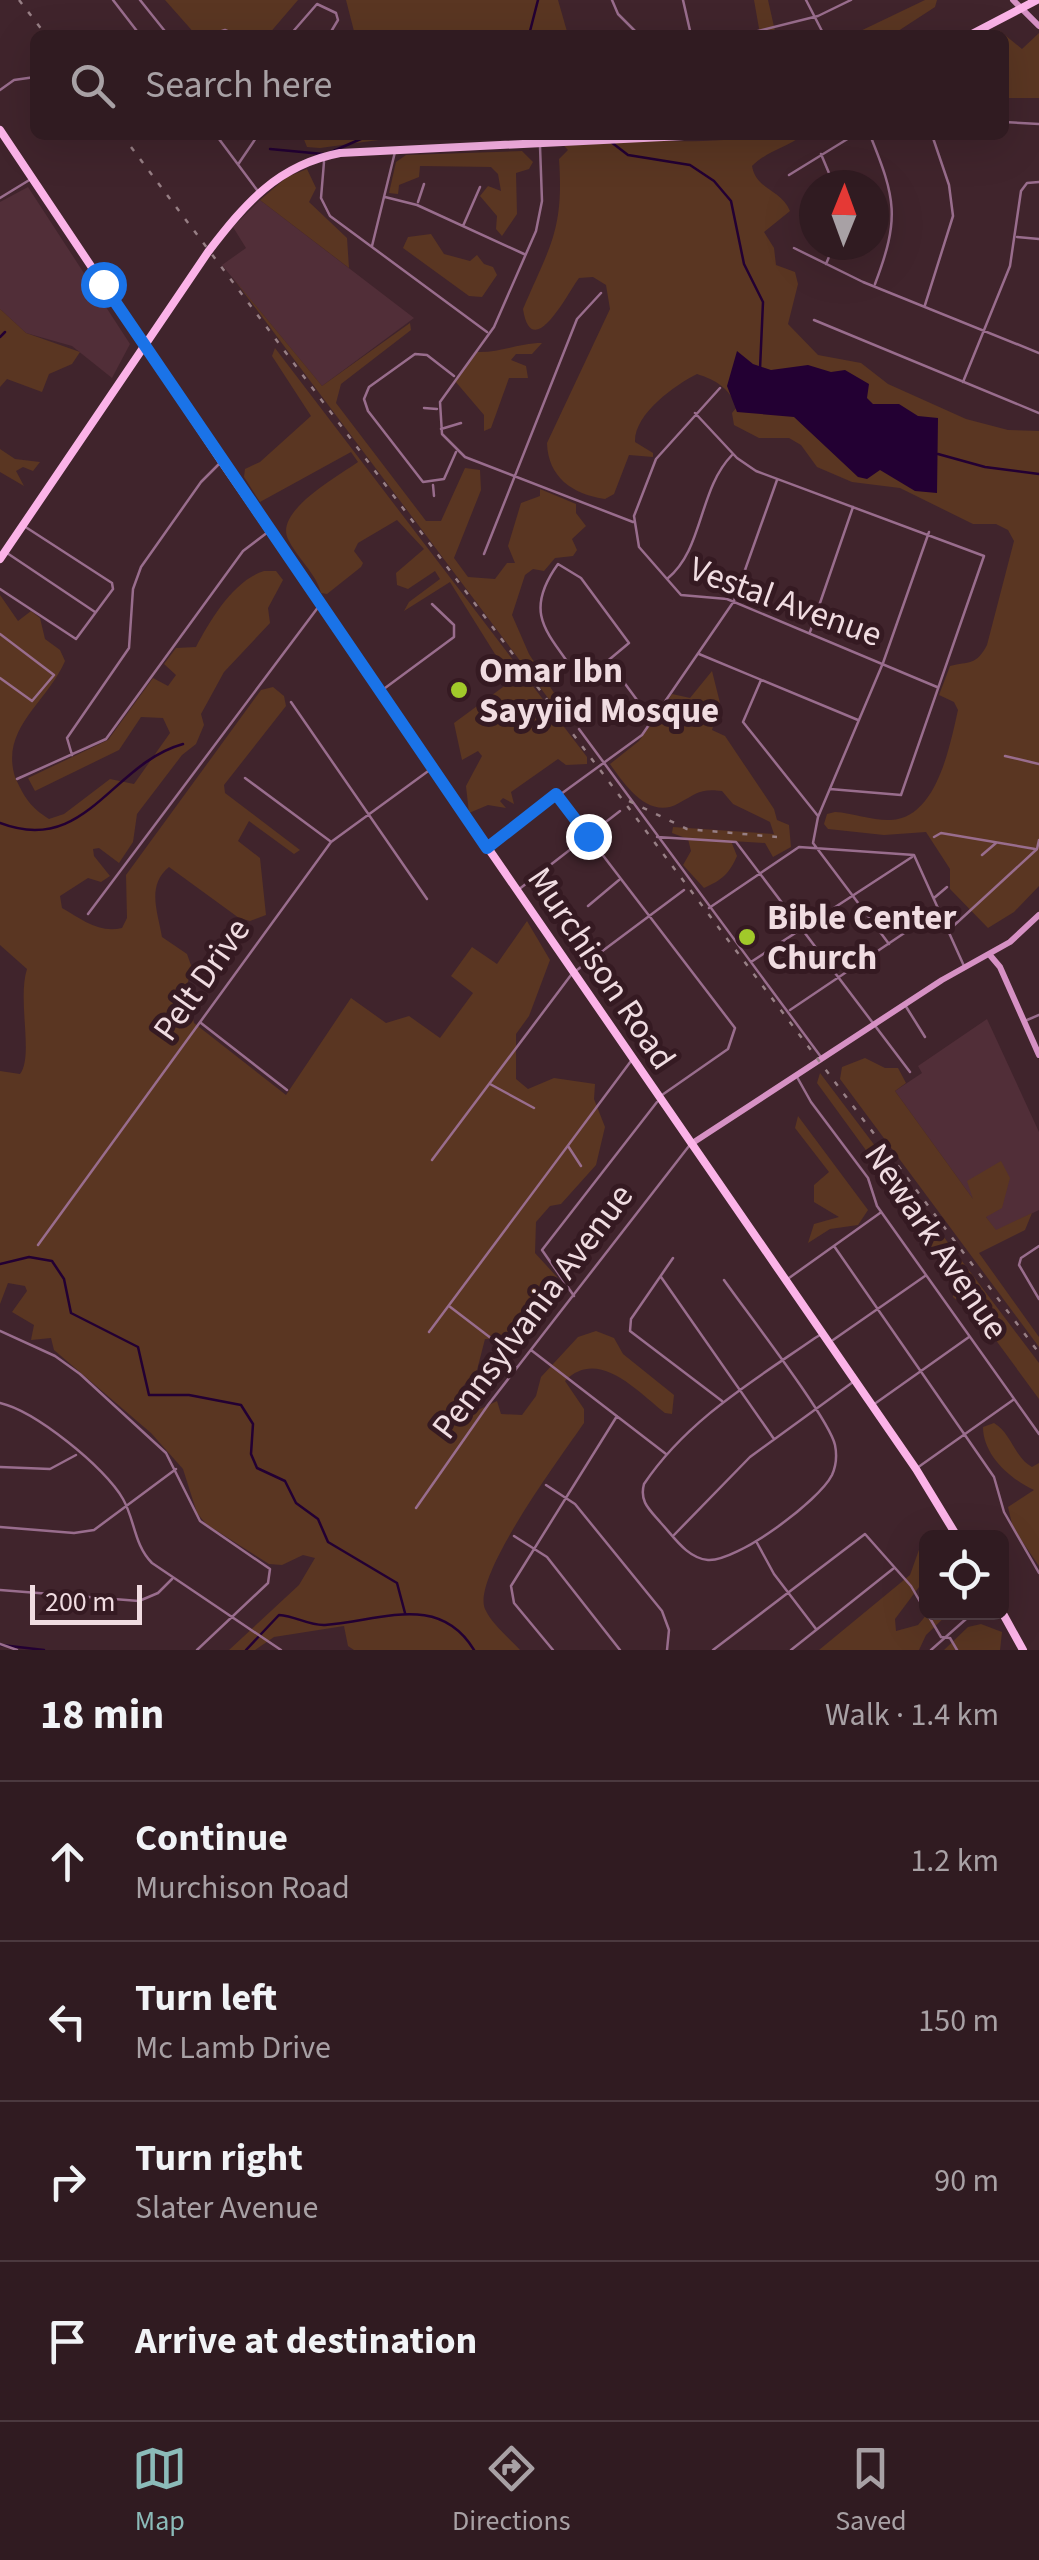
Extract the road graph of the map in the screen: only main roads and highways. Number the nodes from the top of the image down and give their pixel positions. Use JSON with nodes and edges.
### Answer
{"nodes":[{"id":1,"x":1037,"y":0,"type":"edge"},
{"id":2,"x":980,"y":30,"type":"edge"},
{"id":3,"x":0,"y":130,"type":"edge"},
{"id":4,"x":613,"y":140,"type":"edge"},
{"id":5,"x":145,"y":346,"type":"junction"},
{"id":6,"x":3,"y":556,"type":"edge"},
{"id":7,"x":953,"y":1530,"type":"edge"},
{"id":8,"x":1006,"y":1620,"type":"edge"},
{"id":9,"x":1023,"y":1650,"type":"edge"}],
"edges":[{"from":1,"to":2,"type":"main road"},
{"from":3,"to":5,"type":"main road","name":"Murchison Road"},
{"from":4,"to":5,"type":"main road"},
{"from":5,"to":6,"type":"main road"},
{"from":5,"to":7,"type":"main road","name":"Murchison Road"},
{"from":8,"to":9,"type":"main road"}]}
